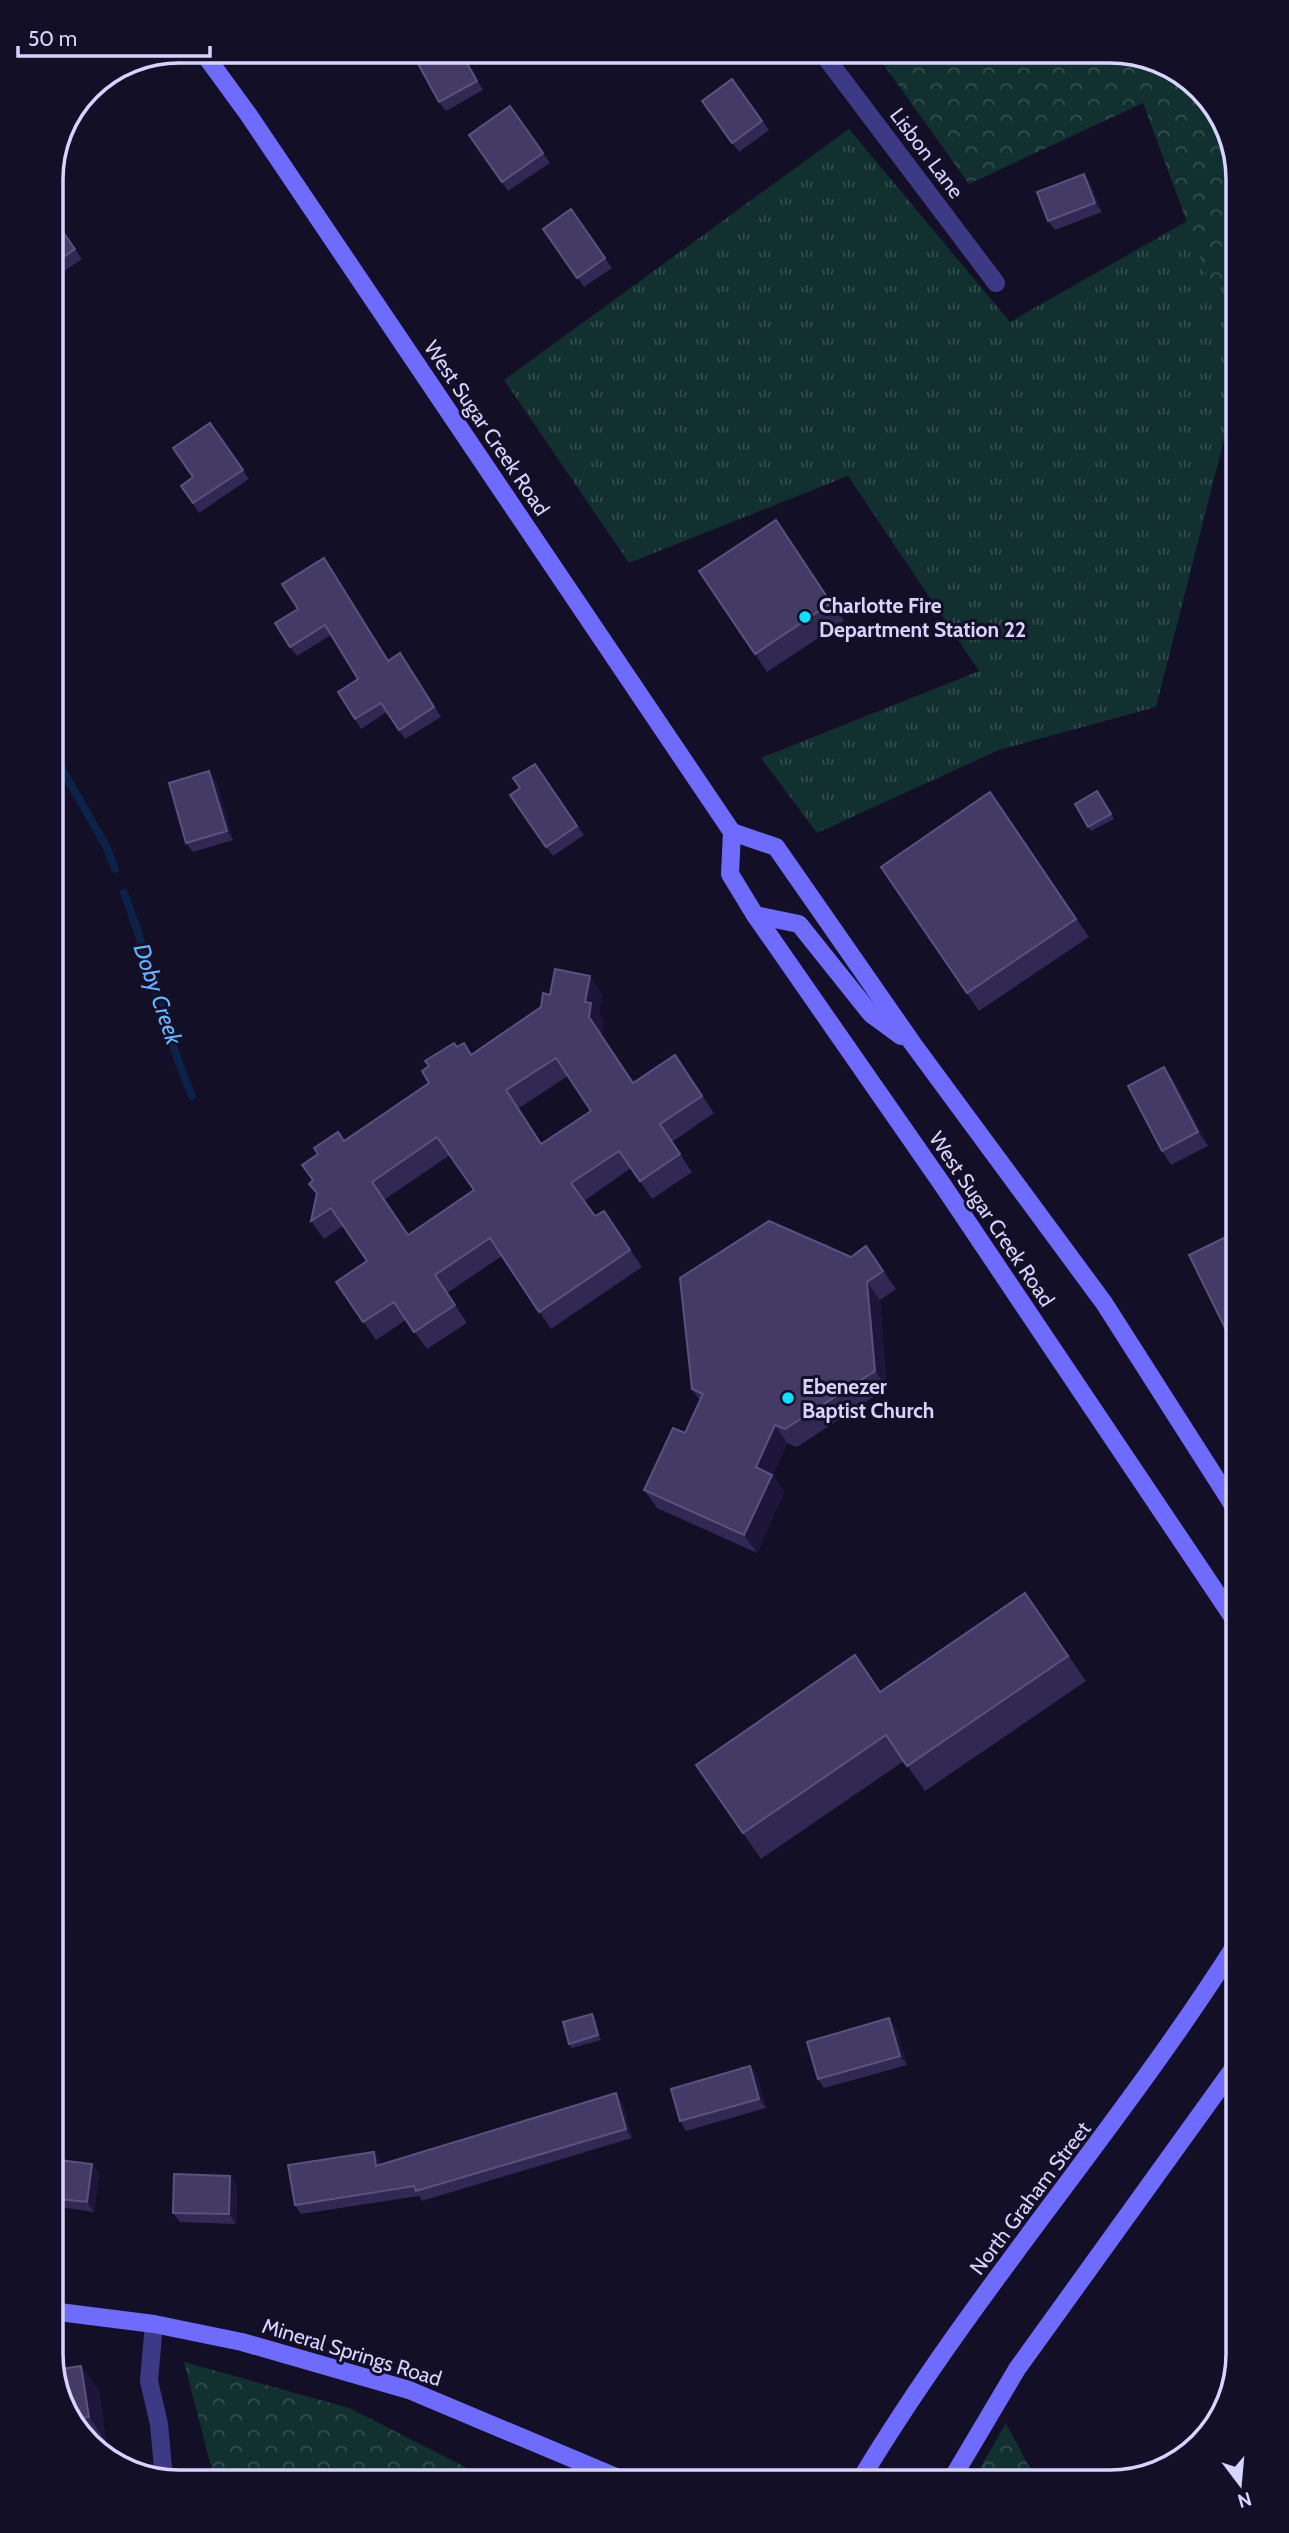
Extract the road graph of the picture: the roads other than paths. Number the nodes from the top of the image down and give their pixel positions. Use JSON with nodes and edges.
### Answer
{"nodes":[{"id":1,"x":211,"y":63,"type":"edge"},
{"id":2,"x":830,"y":63,"type":"edge"},
{"id":3,"x":996,"y":283,"type":"dead end"},
{"id":4,"x":732,"y":832,"type":"junction"},
{"id":5,"x":755,"y":915,"type":"junction"},
{"id":6,"x":913,"y":1044,"type":"junction"},
{"id":7,"x":1226,"y":1494,"type":"edge"},
{"id":8,"x":1226,"y":1607,"type":"edge"},
{"id":9,"x":1226,"y":1959,"type":"edge"},
{"id":10,"x":1226,"y":2079,"type":"edge"},
{"id":11,"x":63,"y":2313,"type":"edge"},
{"id":12,"x":154,"y":2324,"type":"junction"},
{"id":13,"x":163,"y":2469,"type":"edge"},
{"id":14,"x":599,"y":2470,"type":"edge"},
{"id":15,"x":867,"y":2470,"type":"edge"},
{"id":16,"x":957,"y":2470,"type":"edge"}],
"edges":[{"from":1,"to":4,"type":"main road","name":"West Sugar Creek Road"},
{"from":2,"to":3,"type":"street","name":"Lisbon Lane"},
{"from":4,"to":5,"type":"main road","name":"West Sugar Creek Road"},
{"from":4,"to":6,"type":"main road","name":"West Sugar Creek Road"},
{"from":5,"to":6,"type":"main road"},
{"from":5,"to":8,"type":"main road","name":"West Sugar Creek Road"},
{"from":6,"to":7,"type":"main road","name":"West Sugar Creek Road"},
{"from":9,"to":15,"type":"main road","name":"North Graham Street"},
{"from":10,"to":16,"type":"main road"},
{"from":11,"to":12,"type":"main road","name":"Mineral Springs Road"},
{"from":12,"to":13,"type":"street"},
{"from":12,"to":14,"type":"main road","name":"Mineral Springs Road"}]}
